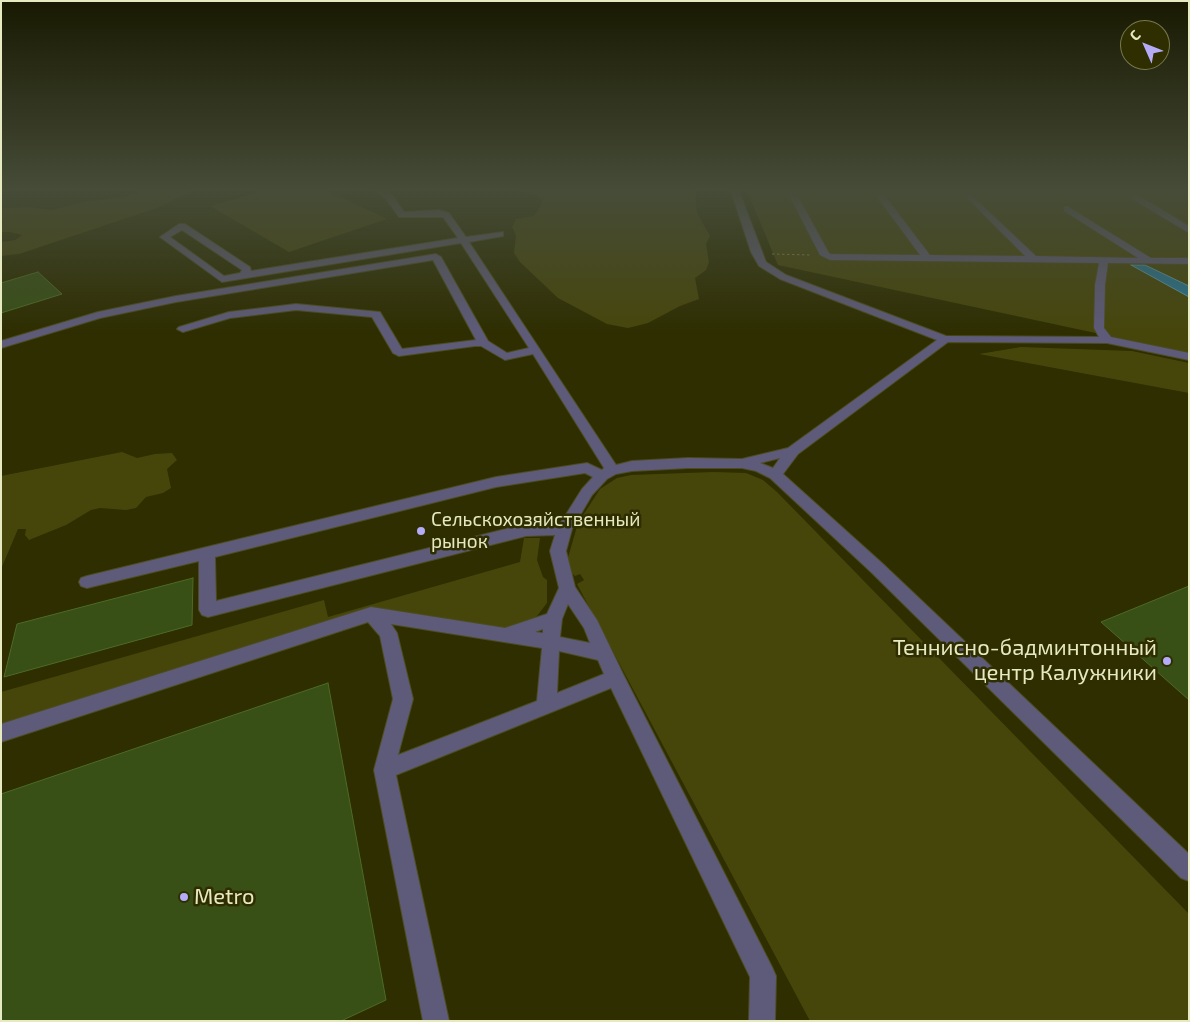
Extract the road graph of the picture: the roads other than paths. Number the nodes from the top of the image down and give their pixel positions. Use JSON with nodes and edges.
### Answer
{"nodes":[{"id":1,"x":166,"y":239,"type":"edge"},
{"id":2,"x":201,"y":239,"type":"edge"},
{"id":3,"x":471,"y":239,"type":"edge"},
{"id":4,"x":751,"y":239,"type":"edge"},
{"id":5,"x":816,"y":239,"type":"edge"},
{"id":6,"x":913,"y":239,"type":"edge"},
{"id":7,"x":1013,"y":239,"type":"edge"},
{"id":8,"x":1114,"y":239,"type":"edge"},
{"id":9,"x":463,"y":240,"type":"junction"},
{"id":10,"x":927,"y":258,"type":"junction"},
{"id":11,"x":1033,"y":259,"type":"junction"},
{"id":12,"x":1104,"y":260,"type":"junction"},
{"id":13,"x":1148,"y":260,"type":"junction"},
{"id":14,"x":1189,"y":261,"type":"edge"},
{"id":15,"x":244,"y":275,"type":"junction"},
{"id":16,"x":183,"y":329,"type":"dead end"},
{"id":17,"x":945,"y":339,"type":"junction"},
{"id":18,"x":1107,"y":340,"type":"junction"},
{"id":19,"x":484,"y":343,"type":"junction"},
{"id":20,"x":1,"y":345,"type":"edge"},
{"id":21,"x":535,"y":350,"type":"junction"},
{"id":22,"x":1189,"y":357,"type":"edge"},
{"id":23,"x":793,"y":451,"type":"junction"},
{"id":24,"x":742,"y":463,"type":"junction"},
{"id":25,"x":607,"y":473,"type":"junction"},
{"id":26,"x":775,"y":474,"type":"junction"},
{"id":27,"x":564,"y":529,"type":"junction"},
{"id":28,"x":207,"y":553,"type":"junction"},
{"id":29,"x":87,"y":582,"type":"dead end"},
{"id":30,"x":567,"y":588,"type":"junction"},
{"id":31,"x":371,"y":614,"type":"junction"},
{"id":32,"x":553,"y":619,"type":"junction"},
{"id":33,"x":504,"y":635,"type":"junction"},
{"id":34,"x":551,"y":642,"type":"junction"},
{"id":35,"x":604,"y":654,"type":"junction"},
{"id":36,"x":615,"y":678,"type":"junction"},
{"id":37,"x":546,"y":706,"type":"junction"},
{"id":38,"x":1,"y":734,"type":"edge"},
{"id":39,"x":384,"y":770,"type":"junction"},
{"id":40,"x":1189,"y":870,"type":"edge"},
{"id":41,"x":436,"y":1021,"type":"edge"},
{"id":42,"x":762,"y":1021,"type":"edge"}],
"edges":[{"from":1,"to":15,"type":"street"},
{"from":2,"to":15,"type":"street"},
{"from":3,"to":9,"type":"street"},
{"from":4,"to":17,"type":"street"},
{"from":5,"to":10,"type":"street"},
{"from":6,"to":10,"type":"street"},
{"from":7,"to":11,"type":"street"},
{"from":8,"to":13,"type":"street"},
{"from":9,"to":15,"type":"street"},
{"from":9,"to":21,"type":"street"},
{"from":10,"to":11,"type":"street"},
{"from":11,"to":12,"type":"street"},
{"from":12,"to":13,"type":"street"},
{"from":12,"to":18,"type":"street"},
{"from":13,"to":14,"type":"street"},
{"from":16,"to":19,"type":"street"},
{"from":17,"to":18,"type":"street"},
{"from":17,"to":23,"type":"street"},
{"from":18,"to":22,"type":"street"},
{"from":19,"to":20,"type":"street"},
{"from":19,"to":21,"type":"street"},
{"from":21,"to":25,"type":"street"},
{"from":23,"to":24,"type":"street"},
{"from":23,"to":26,"type":"street"},
{"from":24,"to":25,"type":"street"},
{"from":24,"to":26,"type":"street"},
{"from":25,"to":27,"type":"street"},
{"from":25,"to":28,"type":"street"},
{"from":26,"to":40,"type":"street"},
{"from":27,"to":28,"type":"street"},
{"from":27,"to":30,"type":"street"},
{"from":28,"to":29,"type":"street"},
{"from":30,"to":32,"type":"street"},
{"from":30,"to":35,"type":"street"},
{"from":31,"to":33,"type":"street"},
{"from":31,"to":38,"type":"street"},
{"from":31,"to":39,"type":"street"},
{"from":32,"to":33,"type":"street"},
{"from":32,"to":34,"type":"street"},
{"from":33,"to":34,"type":"street"},
{"from":34,"to":35,"type":"street"},
{"from":34,"to":37,"type":"street"},
{"from":35,"to":36,"type":"street"},
{"from":36,"to":37,"type":"street"},
{"from":36,"to":42,"type":"street"},
{"from":37,"to":39,"type":"street"},
{"from":39,"to":41,"type":"street"}]}
